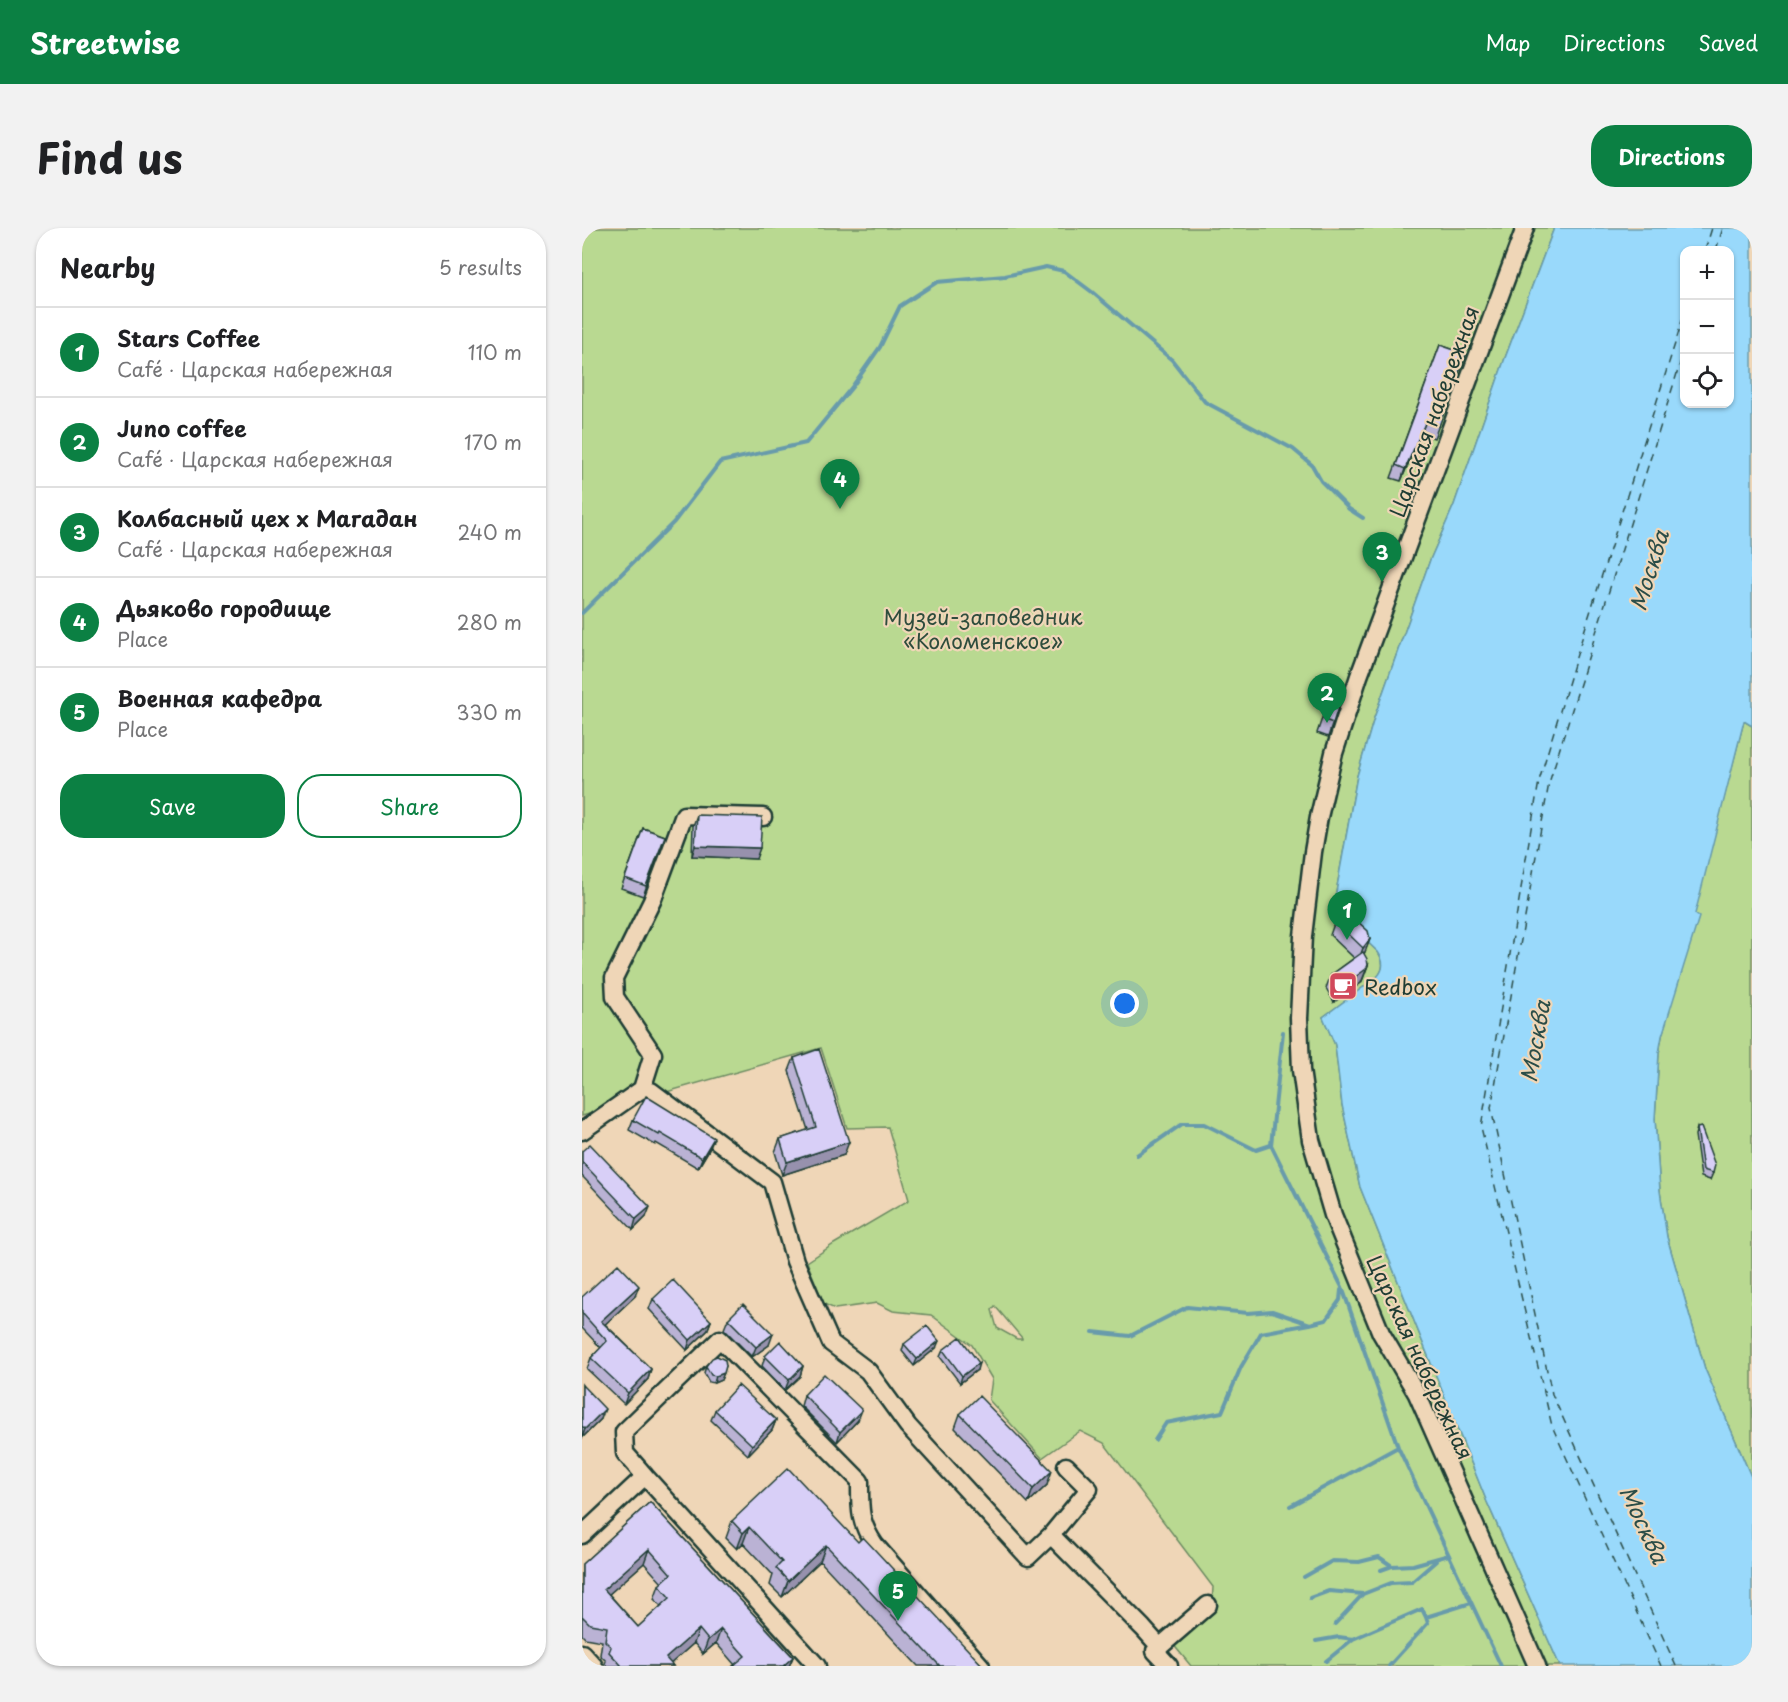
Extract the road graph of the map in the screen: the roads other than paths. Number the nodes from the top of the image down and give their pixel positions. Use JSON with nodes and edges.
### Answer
{"nodes":[{"id":1,"x":1525,"y":228,"type":"edge"},
{"id":2,"x":763,"y":817,"type":"edge"},
{"id":3,"x":642,"y":1089,"type":"junction"},
{"id":4,"x":582,"y":1131,"type":"edge"},
{"id":5,"x":1066,"y":1466,"type":"dead end"},
{"id":6,"x":645,"y":1476,"type":"junction"},
{"id":7,"x":582,"y":1535,"type":"edge"},
{"id":8,"x":1051,"y":1535,"type":"junction"},
{"id":9,"x":1208,"y":1605,"type":"dead end"},
{"id":10,"x":1160,"y":1647,"type":"junction"},
{"id":11,"x":582,"y":1653,"type":"edge"},
{"id":12,"x":594,"y":1666,"type":"edge"},
{"id":13,"x":817,"y":1666,"type":"edge"},
{"id":14,"x":981,"y":1666,"type":"edge"},
{"id":15,"x":1169,"y":1666,"type":"edge"},
{"id":16,"x":1536,"y":1666,"type":"edge"}],
"edges":[{"from":1,"to":16,"type":"street","name":"Царская набережная"},
{"from":2,"to":3,"type":"street"},
{"from":3,"to":4,"type":"street"},
{"from":3,"to":8,"type":"street"},
{"from":5,"to":8,"type":"street"},
{"from":6,"to":7,"type":"street"},
{"from":6,"to":13,"type":"street"},
{"from":6,"to":14,"type":"street"},
{"from":8,"to":10,"type":"street"},
{"from":9,"to":10,"type":"street"},
{"from":10,"to":15,"type":"street"},
{"from":11,"to":12,"type":"street"}]}
